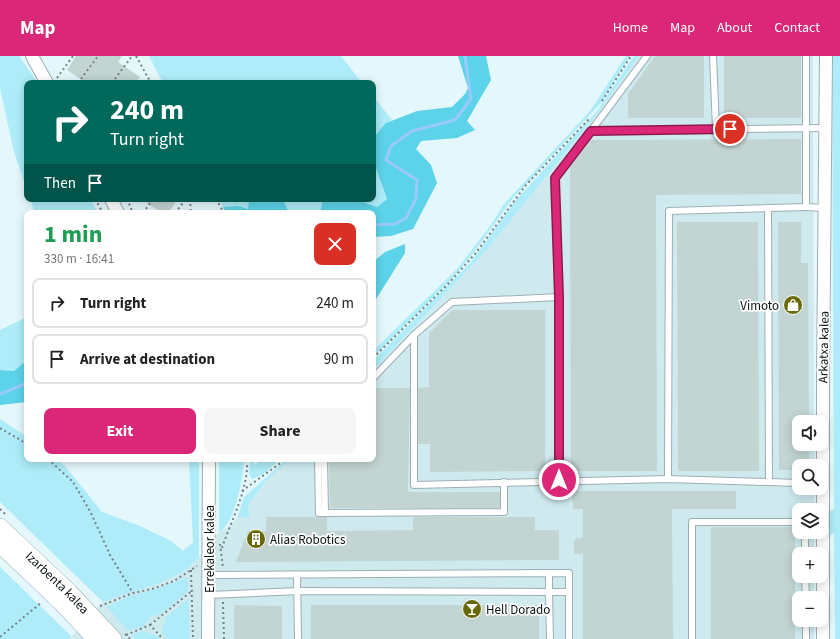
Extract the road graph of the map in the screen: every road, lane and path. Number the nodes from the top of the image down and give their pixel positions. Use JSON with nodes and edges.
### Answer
{"nodes":[{"id":1,"x":32,"y":56,"type":"edge"},
{"id":2,"x":73,"y":56,"type":"edge"},
{"id":3,"x":98,"y":56,"type":"edge"},
{"id":4,"x":132,"y":56,"type":"edge"},
{"id":5,"x":136,"y":56,"type":"edge"},
{"id":6,"x":631,"y":56,"type":"edge"},
{"id":7,"x":647,"y":56,"type":"edge"},
{"id":8,"x":713,"y":56,"type":"edge"},
{"id":9,"x":806,"y":56,"type":"edge"},
{"id":10,"x":826,"y":56,"type":"edge"},
{"id":11,"x":149,"y":79,"type":"edge"},
{"id":12,"x":45,"y":80,"type":"edge"},
{"id":13,"x":59,"y":80,"type":"edge"},
{"id":14,"x":80,"y":80,"type":"edge"},
{"id":15,"x":114,"y":80,"type":"edge"},
{"id":16,"x":602,"y":102,"type":"dead end"},
{"id":17,"x":592,"y":114,"type":"dead end"},
{"id":18,"x":805,"y":128,"type":"junction"},
{"id":19,"x":825,"y":128,"type":"junction"},
{"id":20,"x":716,"y":129,"type":"junction"},
{"id":21,"x":591,"y":131,"type":"junction"},
{"id":22,"x":184,"y":202,"type":"edge"},
{"id":23,"x":806,"y":207,"type":"junction"},
{"id":24,"x":768,"y":208,"type":"junction"},
{"id":25,"x":824,"y":208,"type":"junction"},
{"id":26,"x":177,"y":210,"type":"edge"},
{"id":27,"x":559,"y":297,"type":"junction"},
{"id":28,"x":414,"y":335,"type":"junction"},
{"id":29,"x":376,"y":355,"type":"edge"},
{"id":30,"x":376,"y":375,"type":"edge"},
{"id":31,"x":0,"y":428,"type":"edge"},
{"id":32,"x":24,"y":442,"type":"edge"},
{"id":33,"x":822,"y":459,"type":"edge"},
{"id":34,"x":51,"y":462,"type":"edge"},
{"id":35,"x":209,"y":462,"type":"edge"},
{"id":36,"x":247,"y":462,"type":"edge"},
{"id":37,"x":282,"y":462,"type":"edge"},
{"id":38,"x":318,"y":462,"type":"edge"},
{"id":39,"x":324,"y":462,"type":"edge"},
{"id":40,"x":668,"y":479,"type":"junction"},
{"id":41,"x":559,"y":480,"type":"junction"},
{"id":42,"x":504,"y":482,"type":"junction"},
{"id":43,"x":770,"y":482,"type":"junction"},
{"id":44,"x":792,"y":482,"type":"edge"},
{"id":45,"x":242,"y":491,"type":"junction"},
{"id":46,"x":326,"y":512,"type":"junction"},
{"id":47,"x":792,"y":522,"type":"edge"},
{"id":48,"x":0,"y":527,"type":"edge"},
{"id":49,"x":822,"y":539,"type":"edge"},
{"id":50,"x":0,"y":544,"type":"edge"},
{"id":51,"x":222,"y":554,"type":"dead end"},
{"id":52,"x":208,"y":559,"type":"junction"},
{"id":53,"x":191,"y":570,"type":"junction"},
{"id":54,"x":549,"y":573,"type":"junction"},
{"id":55,"x":208,"y":575,"type":"junction"},
{"id":56,"x":297,"y":575,"type":"junction"},
{"id":57,"x":193,"y":590,"type":"junction"},
{"id":58,"x":298,"y":592,"type":"junction"},
{"id":59,"x":549,"y":592,"type":"junction"},
{"id":60,"x":569,"y":592,"type":"junction"},
{"id":61,"x":133,"y":593,"type":"junction"},
{"id":62,"x":209,"y":595,"type":"junction"},
{"id":63,"x":42,"y":602,"type":"dead end"},
{"id":64,"x":85,"y":609,"type":"junction"},
{"id":65,"x":150,"y":626,"type":"junction"},
{"id":66,"x":806,"y":627,"type":"edge"},
{"id":67,"x":0,"y":637,"type":"edge"},
{"id":68,"x":120,"y":637,"type":"edge"},
{"id":69,"x":96,"y":639,"type":"edge"},
{"id":70,"x":163,"y":639,"type":"edge"},
{"id":71,"x":194,"y":639,"type":"edge"},
{"id":72,"x":208,"y":639,"type":"edge"},
{"id":73,"x":298,"y":639,"type":"edge"},
{"id":74,"x":550,"y":639,"type":"edge"},
{"id":75,"x":569,"y":639,"type":"edge"},
{"id":76,"x":692,"y":639,"type":"edge"},
{"id":77,"x":806,"y":639,"type":"edge"},
{"id":78,"x":823,"y":639,"type":"edge"}],
"edges":[{"from":1,"to":12,"type":"street"},
{"from":2,"to":13,"type":"path"},
{"from":3,"to":14,"type":"path"},
{"from":4,"to":15,"type":"path"},
{"from":5,"to":11,"type":"path"},
{"from":6,"to":16,"type":"path"},
{"from":7,"to":21,"type":"lane"},
{"from":8,"to":20,"type":"lane"},
{"from":9,"to":18,"type":"lane"},
{"from":10,"to":19,"type":"street","name":"Arkatxa kalea"},
{"from":17,"to":29,"type":"path"},
{"from":18,"to":19,"type":"lane"},
{"from":18,"to":20,"type":"lane"},
{"from":18,"to":23,"type":"lane"},
{"from":19,"to":25,"type":"street","name":"Arkatxa kalea"},
{"from":20,"to":21,"type":"lane"},
{"from":21,"to":27,"type":"lane"},
{"from":22,"to":26,"type":"path"},
{"from":23,"to":24,"type":"lane"},
{"from":23,"to":25,"type":"lane"},
{"from":24,"to":40,"type":"lane"},
{"from":24,"to":43,"type":"lane"},
{"from":25,"to":33,"type":"street","name":"Arkatxa kalea"},
{"from":27,"to":28,"type":"lane"},
{"from":27,"to":41,"type":"lane"},
{"from":28,"to":30,"type":"lane"},
{"from":28,"to":42,"type":"lane"},
{"from":31,"to":32,"type":"path"},
{"from":34,"to":61,"type":"path"},
{"from":35,"to":52,"type":"street","name":"Errekaleor kalea"},
{"from":36,"to":45,"type":"path"},
{"from":37,"to":45,"type":"path"},
{"from":38,"to":46,"type":"lane"},
{"from":39,"to":46,"type":"lane"},
{"from":40,"to":41,"type":"lane"},
{"from":40,"to":43,"type":"lane"},
{"from":41,"to":42,"type":"lane"},
{"from":42,"to":46,"type":"lane"},
{"from":43,"to":44,"type":"lane"},
{"from":45,"to":51,"type":"path"},
{"from":47,"to":76,"type":"lane"},
{"from":48,"to":64,"type":"main road","name":"Izarbenta kalea"},
{"from":49,"to":78,"type":"street","name":"Arkatxa kalea"},
{"from":50,"to":69,"type":"main road","name":"Izarbenta kalea"},
{"from":52,"to":53,"type":"path"},
{"from":52,"to":55,"type":"street","name":"Errekaleor kalea"},
{"from":53,"to":57,"type":"path"},
{"from":53,"to":61,"type":"path"},
{"from":54,"to":56,"type":"lane"},
{"from":54,"to":59,"type":"lane"},
{"from":54,"to":60,"type":"lane"},
{"from":55,"to":56,"type":"lane"},
{"from":55,"to":62,"type":"street","name":"Errekaleor kalea"},
{"from":56,"to":58,"type":"lane"},
{"from":57,"to":65,"type":"path"},
{"from":57,"to":71,"type":"path"},
{"from":58,"to":59,"type":"lane"},
{"from":58,"to":62,"type":"lane"},
{"from":58,"to":73,"type":"lane"},
{"from":59,"to":60,"type":"lane"},
{"from":59,"to":74,"type":"lane"},
{"from":60,"to":75,"type":"lane"},
{"from":61,"to":64,"type":"path"},
{"from":62,"to":72,"type":"street","name":"Errekaleor kalea"},
{"from":63,"to":67,"type":"path"},
{"from":64,"to":68,"type":"main road","name":"Izarbenta kalea"},
{"from":65,"to":68,"type":"path"},
{"from":65,"to":70,"type":"path"},
{"from":66,"to":77,"type":"lane"}]}
